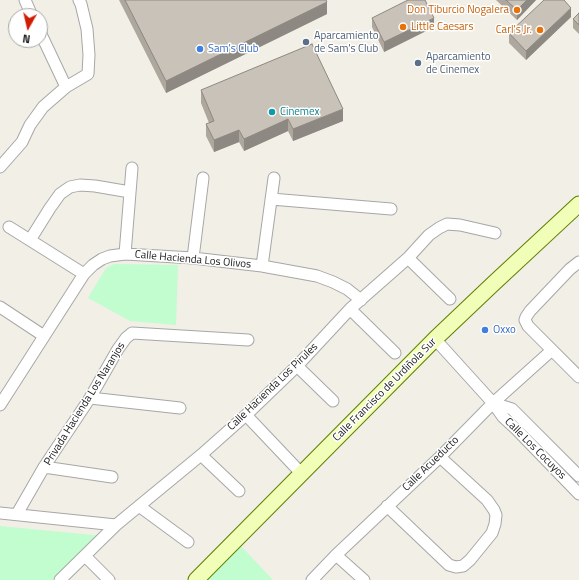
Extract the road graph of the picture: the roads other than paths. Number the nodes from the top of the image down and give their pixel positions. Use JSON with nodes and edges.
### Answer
{"nodes":[{"id":1,"x":79,"y":0,"type":"edge"},
{"id":2,"x":48,"y":48,"type":"edge"},
{"id":3,"x":66,"y":87,"type":"junction"},
{"id":4,"x":0,"y":167,"type":"edge"},
{"id":5,"x":132,"y":168,"type":"dead end"},
{"id":6,"x":203,"y":178,"type":"dead end"},
{"id":7,"x":274,"y":178,"type":"dead end"},
{"id":8,"x":130,"y":192,"type":"junction"},
{"id":9,"x":271,"y":199,"type":"junction"},
{"id":10,"x":579,"y":204,"type":"edge"},
{"id":11,"x":391,"y":209,"type":"dead end"},
{"id":12,"x":9,"y":227,"type":"dead end"},
{"id":13,"x":495,"y":233,"type":"dead end"},
{"id":14,"x":30,"y":240,"type":"junction"},
{"id":15,"x":125,"y":254,"type":"junction"},
{"id":16,"x":193,"y":258,"type":"junction"},
{"id":17,"x":408,"y":258,"type":"junction"},
{"id":18,"x":579,"y":262,"type":"edge"},
{"id":19,"x":262,"y":266,"type":"junction"},
{"id":20,"x":84,"y":274,"type":"junction"},
{"id":21,"x":450,"y":299,"type":"dead end"},
{"id":22,"x":361,"y":300,"type":"junction"},
{"id":23,"x":0,"y":307,"type":"edge"},
{"id":24,"x":350,"y":309,"type":"junction"},
{"id":25,"x":44,"y":336,"type":"junction"},
{"id":26,"x":435,"y":339,"type":"junction"},
{"id":27,"x":248,"y":340,"type":"dead end"},
{"id":28,"x":552,"y":350,"type":"junction"},
{"id":29,"x":395,"y":353,"type":"dead end"},
{"id":30,"x":297,"y":366,"type":"junction"},
{"id":31,"x":579,"y":377,"type":"edge"},
{"id":32,"x":0,"y":384,"type":"edge"},
{"id":33,"x":9,"y":390,"type":"junction"},
{"id":34,"x":90,"y":398,"type":"junction"},
{"id":35,"x":333,"y":401,"type":"dead end"},
{"id":36,"x":493,"y":403,"type":"junction"},
{"id":37,"x":0,"y":405,"type":"edge"},
{"id":38,"x":180,"y":408,"type":"dead end"},
{"id":39,"x":246,"y":415,"type":"junction"},
{"id":40,"x":201,"y":455,"type":"junction"},
{"id":41,"x":440,"y":457,"type":"junction"},
{"id":42,"x":44,"y":467,"type":"junction"},
{"id":43,"x":301,"y":473,"type":"junction"},
{"id":44,"x":579,"y":476,"type":"edge"},
{"id":45,"x":112,"y":477,"type":"dead end"},
{"id":46,"x":239,"y":491,"type":"dead end"},
{"id":47,"x":579,"y":494,"type":"edge"},
{"id":48,"x":139,"y":506,"type":"junction"},
{"id":49,"x":387,"y":506,"type":"junction"},
{"id":50,"x":0,"y":513,"type":"edge"},
{"id":51,"x":17,"y":514,"type":"junction"},
{"id":52,"x":116,"y":525,"type":"junction"},
{"id":53,"x":188,"y":542,"type":"dead end"},
{"id":54,"x":85,"y":556,"type":"junction"},
{"id":55,"x":336,"y":556,"type":"junction"},
{"id":56,"x":60,"y":580,"type":"edge"},
{"id":57,"x":109,"y":580,"type":"edge"},
{"id":58,"x":196,"y":580,"type":"edge"},
{"id":59,"x":312,"y":580,"type":"edge"},
{"id":60,"x":364,"y":580,"type":"edge"}],
"edges":[{"from":1,"to":3,"type":"street"},
{"from":2,"to":3,"type":"street"},
{"from":3,"to":4,"type":"street"},
{"from":5,"to":8,"type":"street"},
{"from":6,"to":16,"type":"street"},
{"from":7,"to":9,"type":"street"},
{"from":8,"to":14,"type":"street"},
{"from":8,"to":15,"type":"street"},
{"from":9,"to":11,"type":"street"},
{"from":9,"to":19,"type":"street"},
{"from":10,"to":26,"type":"street","name":"Calle Francisco de Urdiñola Sur"},
{"from":12,"to":14,"type":"street"},
{"from":13,"to":17,"type":"street","name":"Calle Hacienda Los Pirules"},
{"from":14,"to":20,"type":"street"},
{"from":15,"to":16,"type":"street","name":"Calle Hacienda Los Olivos"},
{"from":15,"to":20,"type":"street","name":"Calle Hacienda Los Olivos"},
{"from":16,"to":19,"type":"street","name":"Calle Hacienda Los Olivos"},
{"from":17,"to":21,"type":"street"},
{"from":17,"to":22,"type":"street","name":"Calle Hacienda Los Pirules"},
{"from":18,"to":28,"type":"street"},
{"from":19,"to":22,"type":"street","name":"Calle Hacienda Los Olivos"},
{"from":20,"to":25,"type":"street","name":"Calle Hacienda Los Olivos"},
{"from":22,"to":24,"type":"street","name":"Calle Hacienda Los Pirules"},
{"from":23,"to":25,"type":"street"},
{"from":24,"to":29,"type":"street"},
{"from":24,"to":30,"type":"street","name":"Calle Hacienda Los Pirules"},
{"from":25,"to":33,"type":"street","name":"Calle Hacienda Los Olivos"},
{"from":26,"to":36,"type":"street","name":"Calle Los Cocuyos"},
{"from":26,"to":43,"type":"street","name":"Calle Francisco de Urdiñola Sur"},
{"from":27,"to":34,"type":"street","name":"Privada Hacienda Los Naranjos"},
{"from":28,"to":31,"type":"street"},
{"from":28,"to":36,"type":"street","name":"Calle Acueducto"},
{"from":30,"to":35,"type":"street"},
{"from":30,"to":39,"type":"street","name":"Calle Hacienda Los Pirules"},
{"from":32,"to":33,"type":"street"},
{"from":33,"to":37,"type":"street","name":"Calle Hacienda Los Olivos"},
{"from":34,"to":38,"type":"street"},
{"from":34,"to":42,"type":"street","name":"Privada Hacienda Los Naranjos"},
{"from":36,"to":41,"type":"street","name":"Calle Acueducto"},
{"from":36,"to":44,"type":"street","name":"Calle Los Cocuyos"},
{"from":36,"to":47,"type":"street","name":"Calle Los Cocuyos"},
{"from":39,"to":40,"type":"street","name":"Calle Hacienda Los Pirules"},
{"from":39,"to":43,"type":"street"},
{"from":40,"to":46,"type":"street"},
{"from":40,"to":48,"type":"street","name":"Calle Hacienda Los Pirules"},
{"from":41,"to":49,"type":"street","name":"Calle Acueducto"},
{"from":41,"to":49,"type":"street"},
{"from":42,"to":45,"type":"street"},
{"from":42,"to":51,"type":"street","name":"Privada Hacienda Los Naranjos"},
{"from":43,"to":58,"type":"street","name":"Calle Francisco de Urdiñola Sur"},
{"from":48,"to":52,"type":"street","name":"Calle Hacienda Los Pirules"},
{"from":48,"to":53,"type":"street"},
{"from":49,"to":55,"type":"street","name":"Calle Acueducto"},
{"from":50,"to":51,"type":"street"},
{"from":51,"to":52,"type":"street"},
{"from":52,"to":54,"type":"street","name":"Calle Hacienda Los Pirules"},
{"from":54,"to":56,"type":"street","name":"Calle Hacienda Los Pirules"},
{"from":54,"to":57,"type":"street"},
{"from":55,"to":59,"type":"street","name":"Calle Acueducto"},
{"from":55,"to":60,"type":"street"}]}
